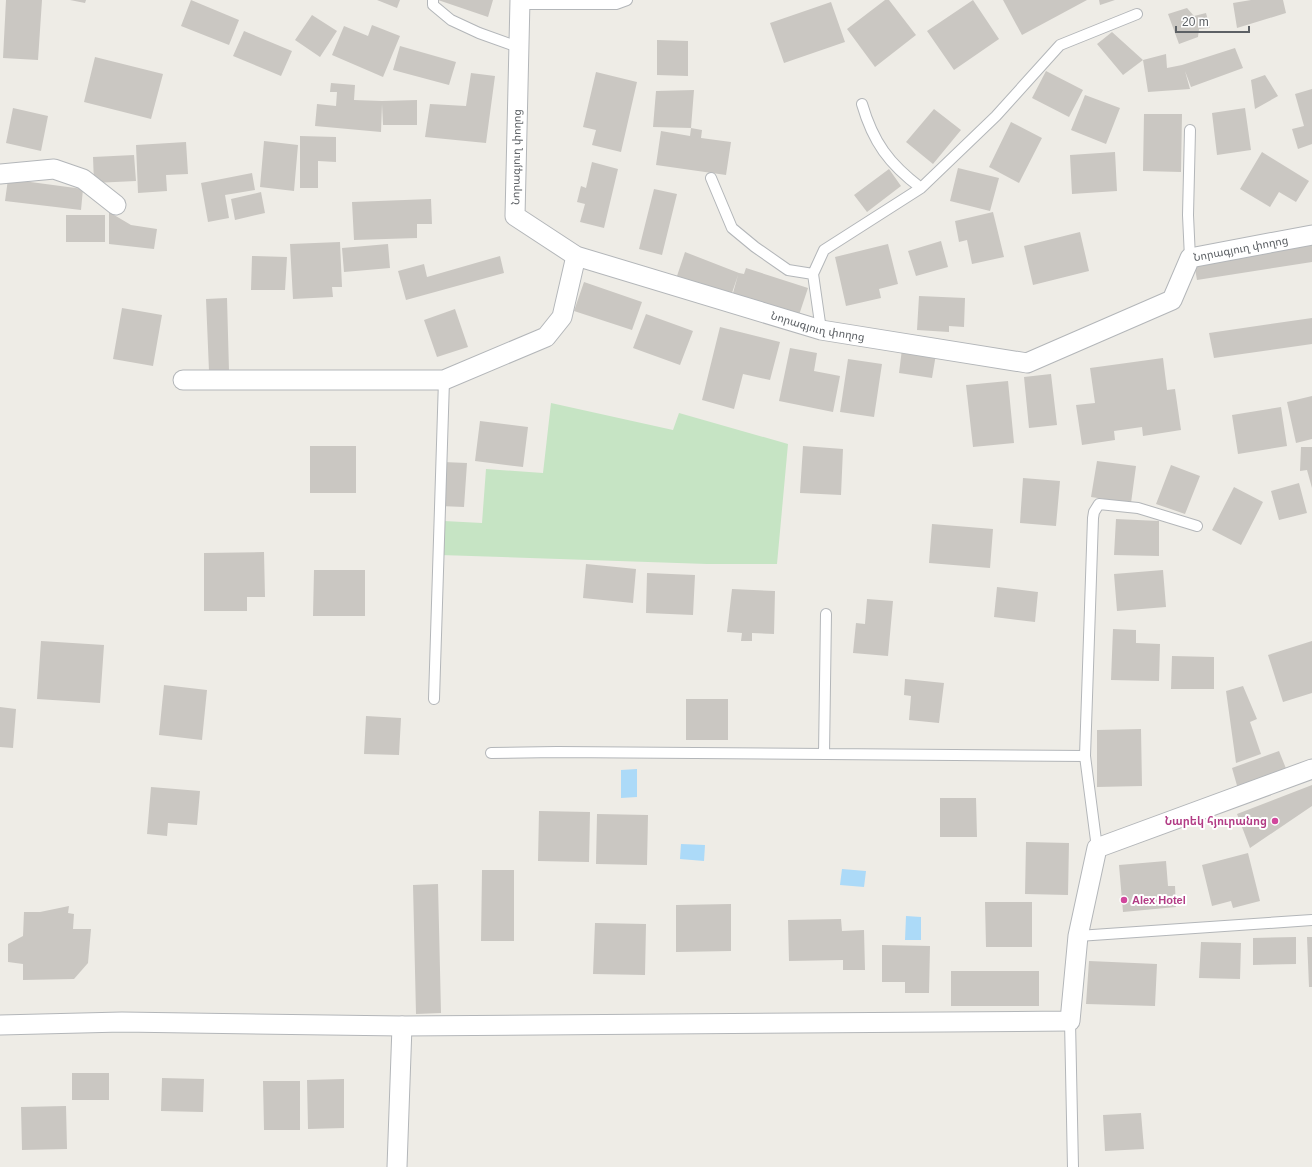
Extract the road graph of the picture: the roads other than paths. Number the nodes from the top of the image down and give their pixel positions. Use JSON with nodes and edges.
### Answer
{"nodes":[{"id":1,"x":432,"y":0,"type":"edge"},
{"id":2,"x":627,"y":0,"type":"edge"},
{"id":3,"x":519,"y":2,"type":"edge"},
{"id":4,"x":1137,"y":14,"type":"dead end"},
{"id":5,"x":518,"y":47,"type":"junction"},
{"id":6,"x":862,"y":104,"type":"dead end"},
{"id":7,"x":1190,"y":130,"type":"dead end"},
{"id":8,"x":0,"y":174,"type":"edge"},
{"id":9,"x":711,"y":178,"type":"dead end"},
{"id":10,"x":921,"y":188,"type":"junction"},
{"id":11,"x":116,"y":205,"type":"dead end"},
{"id":12,"x":1312,"y":235,"type":"edge"},
{"id":13,"x":576,"y":256,"type":"junction"},
{"id":14,"x":1190,"y":258,"type":"junction"},
{"id":15,"x":813,"y":274,"type":"junction"},
{"id":16,"x":821,"y":330,"type":"junction"},
{"id":17,"x":183,"y":380,"type":"dead end"},
{"id":18,"x":444,"y":380,"type":"junction"},
{"id":19,"x":1196,"y":526,"type":"dead end"},
{"id":20,"x":826,"y":614,"type":"dead end"},
{"id":21,"x":434,"y":699,"type":"dead end"},
{"id":22,"x":490,"y":753,"type":"dead end"},
{"id":23,"x":824,"y":754,"type":"junction"},
{"id":24,"x":1084,"y":756,"type":"junction"},
{"id":25,"x":1312,"y":769,"type":"edge"},
{"id":26,"x":1097,"y":848,"type":"junction"},
{"id":27,"x":1312,"y":920,"type":"edge"},
{"id":28,"x":1078,"y":936,"type":"junction"},
{"id":29,"x":1070,"y":1020,"type":"junction"},
{"id":30,"x":0,"y":1025,"type":"edge"},
{"id":31,"x":402,"y":1026,"type":"junction"},
{"id":32,"x":397,"y":1167,"type":"edge"},
{"id":33,"x":1073,"y":1167,"type":"edge"}],
"edges":[{"from":1,"to":5,"type":"lane"},
{"from":2,"to":3,"type":"lane"},
{"from":3,"to":5,"type":"street","name":"Նորագյուղ փողոց"},
{"from":4,"to":10,"type":"lane"},
{"from":5,"to":13,"type":"street","name":"Նորագյուղ փողոց"},
{"from":6,"to":10,"type":"lane"},
{"from":7,"to":14,"type":"lane"},
{"from":8,"to":11,"type":"street"},
{"from":9,"to":15,"type":"lane"},
{"from":10,"to":15,"type":"lane"},
{"from":12,"to":14,"type":"street","name":"Նորագյուղ փողոց"},
{"from":13,"to":16,"type":"street","name":"Նորագյուղ փողոց"},
{"from":13,"to":18,"type":"street"},
{"from":14,"to":16,"type":"street","name":"Նորագյուղ փողոց"},
{"from":15,"to":16,"type":"lane"},
{"from":17,"to":18,"type":"street"},
{"from":18,"to":21,"type":"lane"},
{"from":19,"to":24,"type":"lane"},
{"from":20,"to":23,"type":"lane"},
{"from":22,"to":23,"type":"lane"},
{"from":23,"to":24,"type":"lane"},
{"from":24,"to":26,"type":"lane"},
{"from":25,"to":26,"type":"street"},
{"from":26,"to":28,"type":"street"},
{"from":27,"to":28,"type":"lane"},
{"from":28,"to":29,"type":"street"},
{"from":29,"to":31,"type":"street"},
{"from":29,"to":33,"type":"lane"},
{"from":30,"to":31,"type":"street"},
{"from":31,"to":32,"type":"street"}]}
